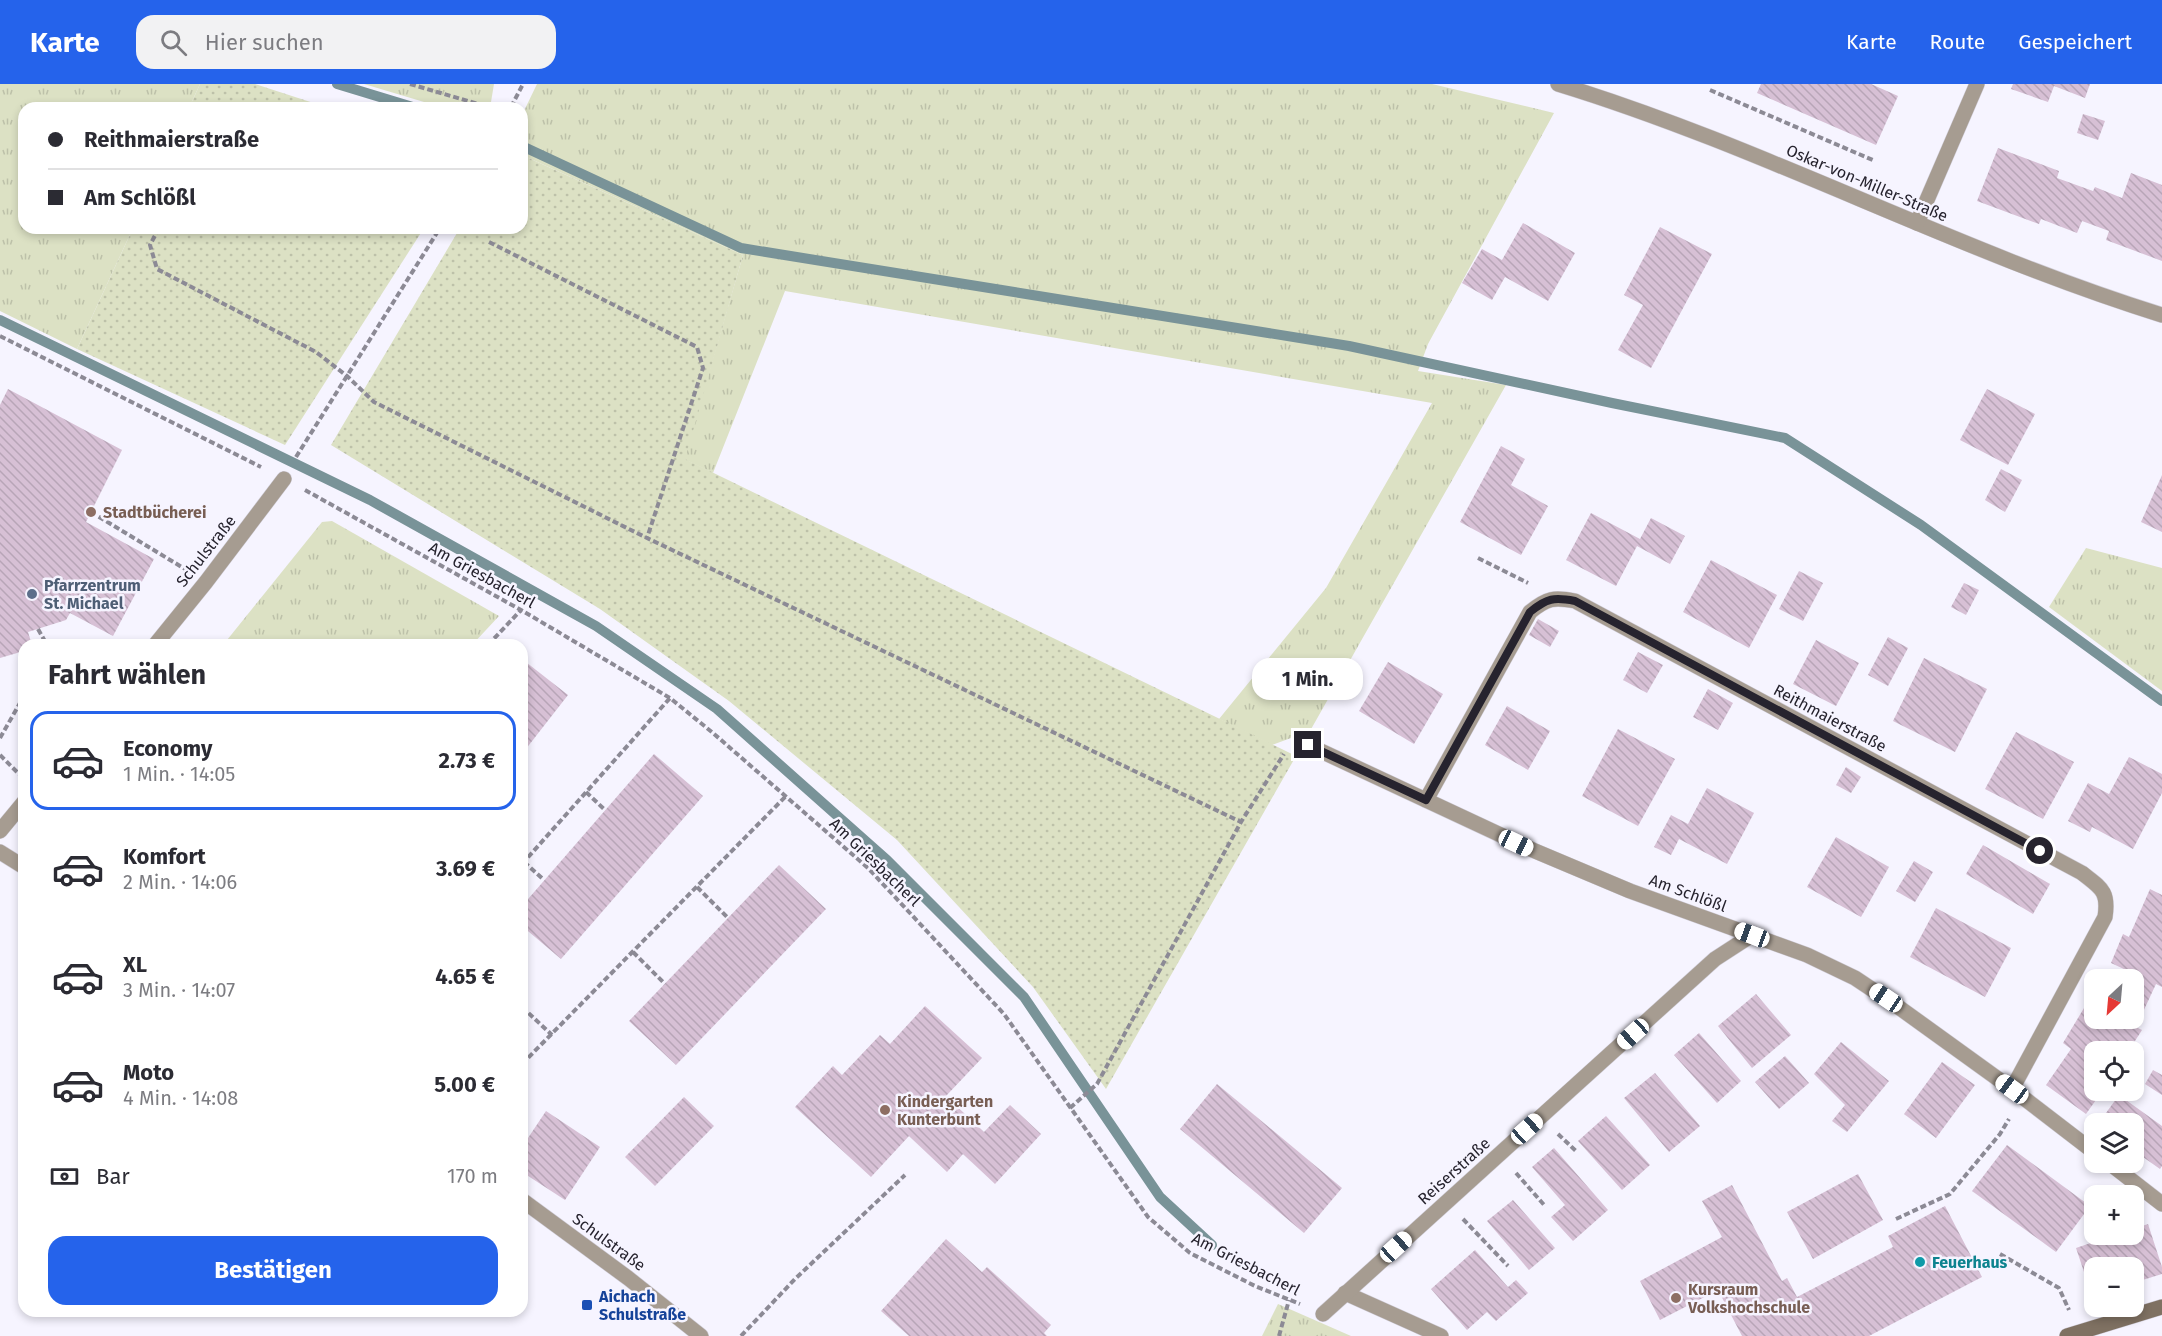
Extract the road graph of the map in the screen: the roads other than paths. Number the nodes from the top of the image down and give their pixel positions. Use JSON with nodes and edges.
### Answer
{"nodes":[{"id":1,"x":1558,"y":84,"type":"edge"},
{"id":2,"x":1977,"y":84,"type":"edge"},
{"id":3,"x":1917,"y":223,"type":"junction"},
{"id":4,"x":2162,"y":315,"type":"edge"},
{"id":5,"x":284,"y":479,"type":"road end"},
{"id":6,"x":160,"y":639,"type":"edge"},
{"id":7,"x":1308,"y":745,"type":"road end"},
{"id":8,"x":1426,"y":800,"type":"junction"},
{"id":9,"x":18,"y":809,"type":"edge"},
{"id":10,"x":0,"y":831,"type":"edge"},
{"id":11,"x":0,"y":852,"type":"edge"},
{"id":12,"x":18,"y":863,"type":"edge"},
{"id":13,"x":1752,"y":935,"type":"junction"},
{"id":14,"x":2018,"y":1093,"type":"junction"},
{"id":15,"x":2084,"y":1144,"type":"edge"},
{"id":16,"x":2122,"y":1173,"type":"edge"},
{"id":17,"x":528,"y":1204,"type":"edge"},
{"id":18,"x":2162,"y":1204,"type":"edge"},
{"id":19,"x":1345,"y":1293,"type":"junction"},
{"id":20,"x":2162,"y":1307,"type":"edge"},
{"id":21,"x":1323,"y":1314,"type":"road end"},
{"id":22,"x":2073,"y":1334,"type":"edge"},
{"id":23,"x":701,"y":1336,"type":"edge"},
{"id":24,"x":1441,"y":1336,"type":"edge"}],
"edges":[{"from":1,"to":3,"type":"street","name":"Oskar-von-Miller-Straße"},
{"from":2,"to":3,"type":"street"},
{"from":3,"to":4,"type":"street","name":"Oskar-von-Miller-Straße"},
{"from":5,"to":6,"type":"street","name":"Schulstraße"},
{"from":7,"to":8,"type":"street","name":"Am Schlößl"},
{"from":8,"to":13,"type":"street","name":"Am Schlößl"},
{"from":8,"to":14,"type":"street","name":"Reithmaierstraße"},
{"from":9,"to":10,"type":"street"},
{"from":11,"to":12,"type":"street"},
{"from":13,"to":14,"type":"street","name":"Am Schlößl"},
{"from":13,"to":19,"type":"street","name":"Reiserstraße"},
{"from":14,"to":15,"type":"street","name":"Am Schlößl"},
{"from":16,"to":18,"type":"street"},
{"from":17,"to":23,"type":"street","name":"Schulstraße"},
{"from":19,"to":21,"type":"street","name":"Reiserstraße"},
{"from":19,"to":24,"type":"street"},
{"from":20,"to":22,"type":"main road"}]}
